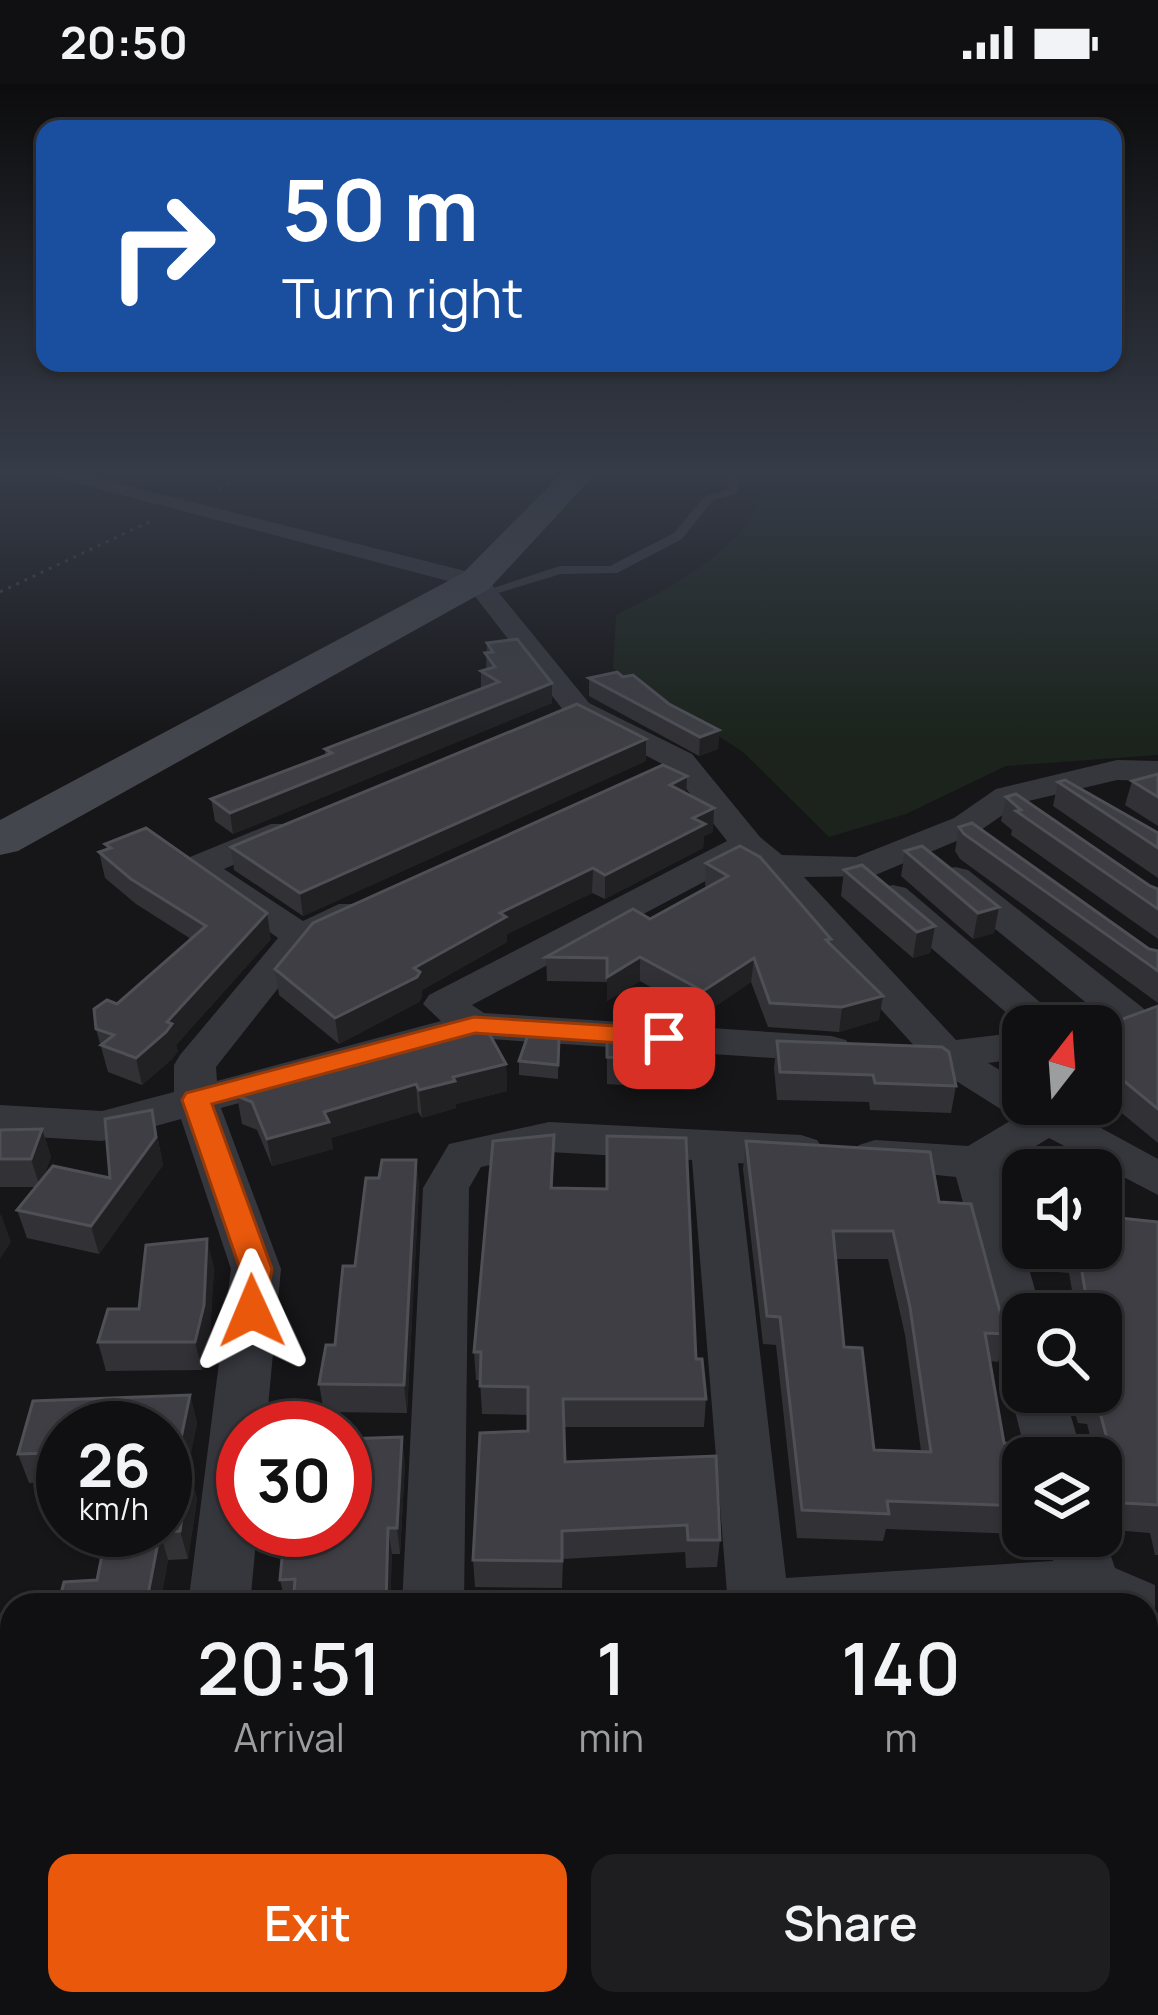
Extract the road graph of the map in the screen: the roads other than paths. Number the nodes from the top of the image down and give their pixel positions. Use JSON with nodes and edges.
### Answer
{"nodes":[{"id":1,"x":380,"y":560,"type":"edge"},
{"id":2,"x":504,"y":560,"type":"edge"},
{"id":3,"x":631,"y":560,"type":"edge"},
{"id":4,"x":481,"y":587,"type":"junction"},
{"id":5,"x":578,"y":709,"type":"junction"},
{"id":6,"x":536,"y":726,"type":"edge"},
{"id":7,"x":680,"y":761,"type":"junction"},
{"id":8,"x":1117,"y":770,"type":"junction"},
{"id":9,"x":1158,"y":771,"type":"edge"},
{"id":10,"x":638,"y":780,"type":"edge"},
{"id":11,"x":1061,"y":784,"type":"junction"},
{"id":12,"x":1158,"y":795,"type":"edge"},
{"id":13,"x":1008,"y":796,"type":"junction"},
{"id":14,"x":1100,"y":809,"type":"edge"},
{"id":15,"x":324,"y":814,"type":"edge"},
{"id":16,"x":1046,"y":822,"type":"edge"},
{"id":17,"x":966,"y":825,"type":"junction"},
{"id":18,"x":0,"y":840,"type":"edge"},
{"id":19,"x":916,"y":847,"type":"junction"},
{"id":20,"x":1004,"y":853,"type":"edge"},
{"id":21,"x":761,"y":855,"type":"junction"},
{"id":22,"x":860,"y":868,"type":"junction"},
{"id":23,"x":385,"y":897,"type":"edge"},
{"id":24,"x":300,"y":936,"type":"junction"},
{"id":25,"x":1022,"y":1005,"type":"edge"},
{"id":26,"x":1129,"y":1018,"type":"edge"},
{"id":27,"x":474,"y":1025,"type":"junction"},
{"id":28,"x":1002,"y":1048,"type":"edge"},
{"id":29,"x":948,"y":1057,"type":"junction"},
{"id":30,"x":1002,"y":1090,"type":"edge"},
{"id":31,"x":196,"y":1100,"type":"junction"},
{"id":32,"x":0,"y":1120,"type":"edge"},
{"id":33,"x":1015,"y":1125,"type":"edge"},
{"id":34,"x":1061,"y":1125,"type":"edge"},
{"id":35,"x":713,"y":1145,"type":"junction"},
{"id":36,"x":975,"y":1162,"type":"junction"},
{"id":37,"x":1158,"y":1179,"type":"edge"},
{"id":38,"x":1010,"y":1293,"type":"edge"},
{"id":39,"x":1100,"y":1576,"type":"edge"},
{"id":40,"x":220,"y":1593,"type":"edge"},
{"id":41,"x":433,"y":1593,"type":"edge"},
{"id":42,"x":758,"y":1593,"type":"edge"},
{"id":43,"x":918,"y":1593,"type":"edge"}],
"edges":[{"from":1,"to":4,"type":"street"},
{"from":2,"to":4,"type":"street"},
{"from":3,"to":4,"type":"lane"},
{"from":4,"to":5,"type":"street"},
{"from":4,"to":18,"type":"street"},
{"from":5,"to":6,"type":"street"},
{"from":5,"to":7,"type":"street"},
{"from":7,"to":10,"type":"street"},
{"from":7,"to":21,"type":"street"},
{"from":8,"to":9,"type":"street"},
{"from":8,"to":11,"type":"street"},
{"from":8,"to":12,"type":"street"},
{"from":11,"to":13,"type":"street"},
{"from":11,"to":14,"type":"street"},
{"from":13,"to":16,"type":"street"},
{"from":13,"to":17,"type":"street"},
{"from":15,"to":24,"type":"street"},
{"from":17,"to":19,"type":"street"},
{"from":17,"to":20,"type":"street"},
{"from":19,"to":22,"type":"street"},
{"from":19,"to":26,"type":"street"},
{"from":21,"to":22,"type":"street"},
{"from":21,"to":27,"type":"street"},
{"from":21,"to":29,"type":"street"},
{"from":22,"to":25,"type":"street"},
{"from":23,"to":24,"type":"street"},
{"from":24,"to":31,"type":"street"},
{"from":27,"to":29,"type":"street"},
{"from":27,"to":31,"type":"street"},
{"from":28,"to":29,"type":"street"},
{"from":29,"to":30,"type":"street"},
{"from":31,"to":32,"type":"street"},
{"from":31,"to":40,"type":"street"},
{"from":33,"to":36,"type":"street"},
{"from":34,"to":37,"type":"street"},
{"from":35,"to":36,"type":"street"},
{"from":35,"to":41,"type":"street"},
{"from":35,"to":42,"type":"street"},
{"from":36,"to":38,"type":"street"},
{"from":39,"to":43,"type":"street"}]}
